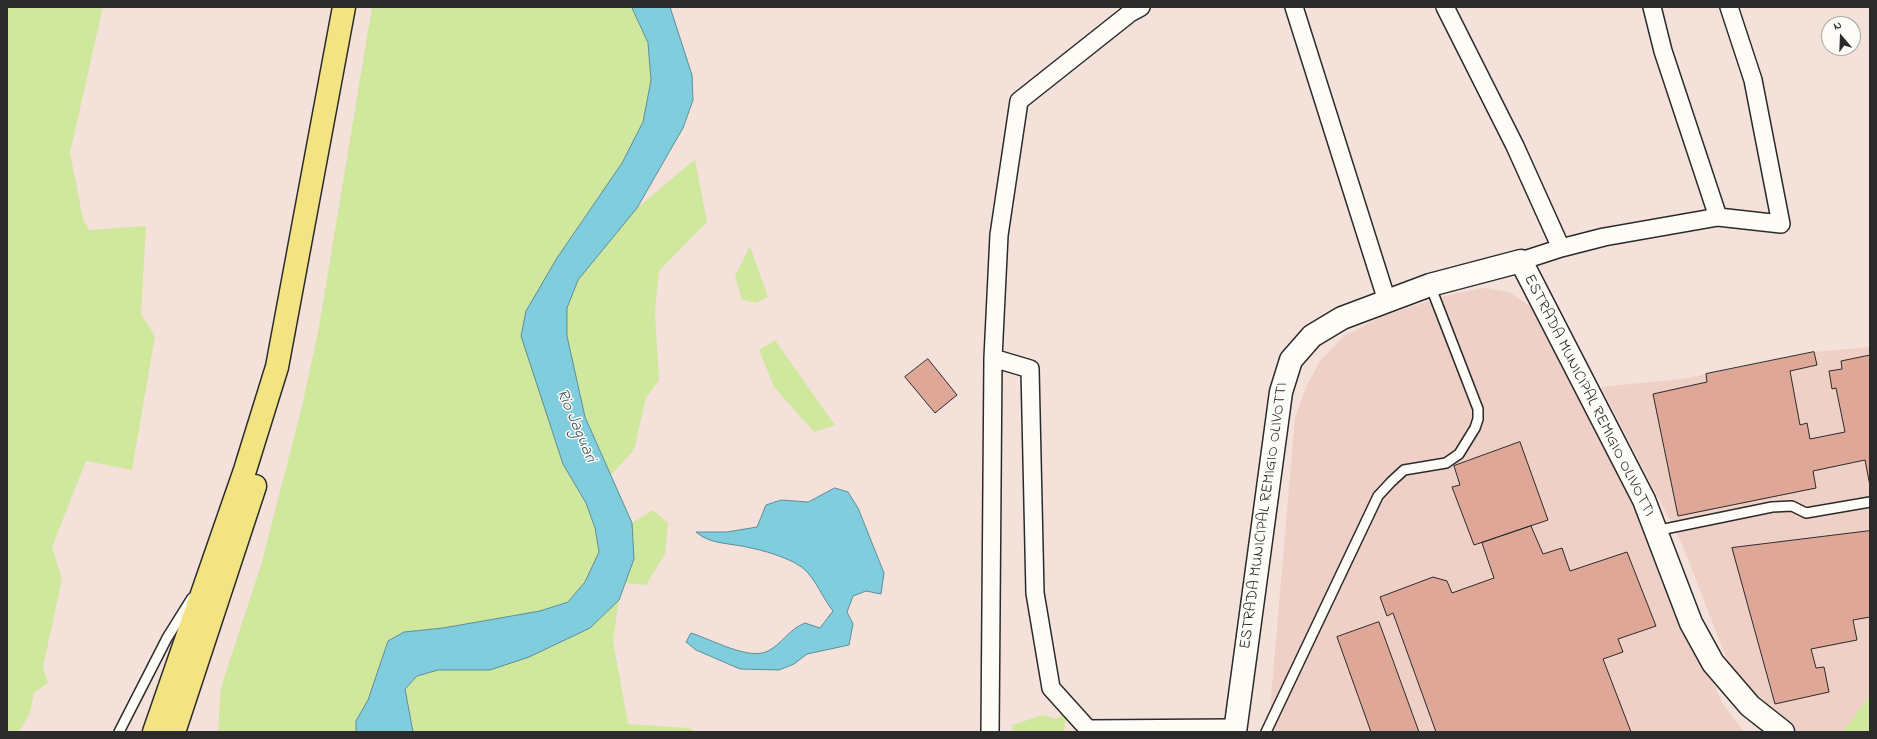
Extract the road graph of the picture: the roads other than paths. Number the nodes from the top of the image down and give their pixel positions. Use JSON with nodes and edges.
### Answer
{"nodes":[{"id":1,"x":344,"y":7,"type":"edge"},
{"id":2,"x":356,"y":7,"type":"edge"},
{"id":3,"x":1141,"y":7,"type":"edge"},
{"id":4,"x":1294,"y":7,"type":"edge"},
{"id":5,"x":1445,"y":7,"type":"edge"},
{"id":6,"x":1652,"y":7,"type":"edge"},
{"id":7,"x":1729,"y":7,"type":"edge"},
{"id":8,"x":1718,"y":217,"type":"junction"},
{"id":9,"x":1561,"y":248,"type":"junction"},
{"id":10,"x":1521,"y":261,"type":"junction"},
{"id":11,"x":1430,"y":285,"type":"junction"},
{"id":12,"x":1387,"y":301,"type":"junction"},
{"id":13,"x":993,"y":358,"type":"junction"},
{"id":14,"x":1870,"y":502,"type":"edge"},
{"id":15,"x":1655,"y":531,"type":"junction"},
{"id":16,"x":211,"y":566,"type":"junction"},
{"id":17,"x":1235,"y":730,"type":"edge"},
{"id":18,"x":119,"y":732,"type":"edge"},
{"id":19,"x":154,"y":732,"type":"edge"},
{"id":20,"x":174,"y":732,"type":"edge"},
{"id":21,"x":990,"y":732,"type":"edge"},
{"id":22,"x":1266,"y":732,"type":"edge"},
{"id":23,"x":1783,"y":732,"type":"edge"}],
"edges":[{"from":1,"to":16,"type":"main road"},
{"from":2,"to":20,"type":"main road"},
{"from":3,"to":13,"type":"street"},
{"from":4,"to":12,"type":"street"},
{"from":5,"to":9,"type":"street"},
{"from":6,"to":8,"type":"street"},
{"from":7,"to":8,"type":"street"},
{"from":8,"to":9,"type":"street"},
{"from":9,"to":10,"type":"street"},
{"from":10,"to":11,"type":"street","name":"ESTRADA MUNICIPAL REMIGIO OLIVOTTI"},
{"from":10,"to":15,"type":"street","name":"ESTRADA MUNICIPAL REMIGIO OLIVOTTI"},
{"from":11,"to":12,"type":"street","name":"ESTRADA MUNICIPAL REMIGIO OLIVOTTI"},
{"from":11,"to":22,"type":"lane"},
{"from":12,"to":17,"type":"street","name":"ESTRADA MUNICIPAL REMIGIO OLIVOTTI"},
{"from":13,"to":17,"type":"street"},
{"from":13,"to":21,"type":"street"},
{"from":14,"to":15,"type":"lane"},
{"from":15,"to":23,"type":"street","name":"ESTRADA MUNICIPAL REMIGIO OLIVOTTI"},
{"from":16,"to":18,"type":"lane"},
{"from":16,"to":19,"type":"main road"}]}
